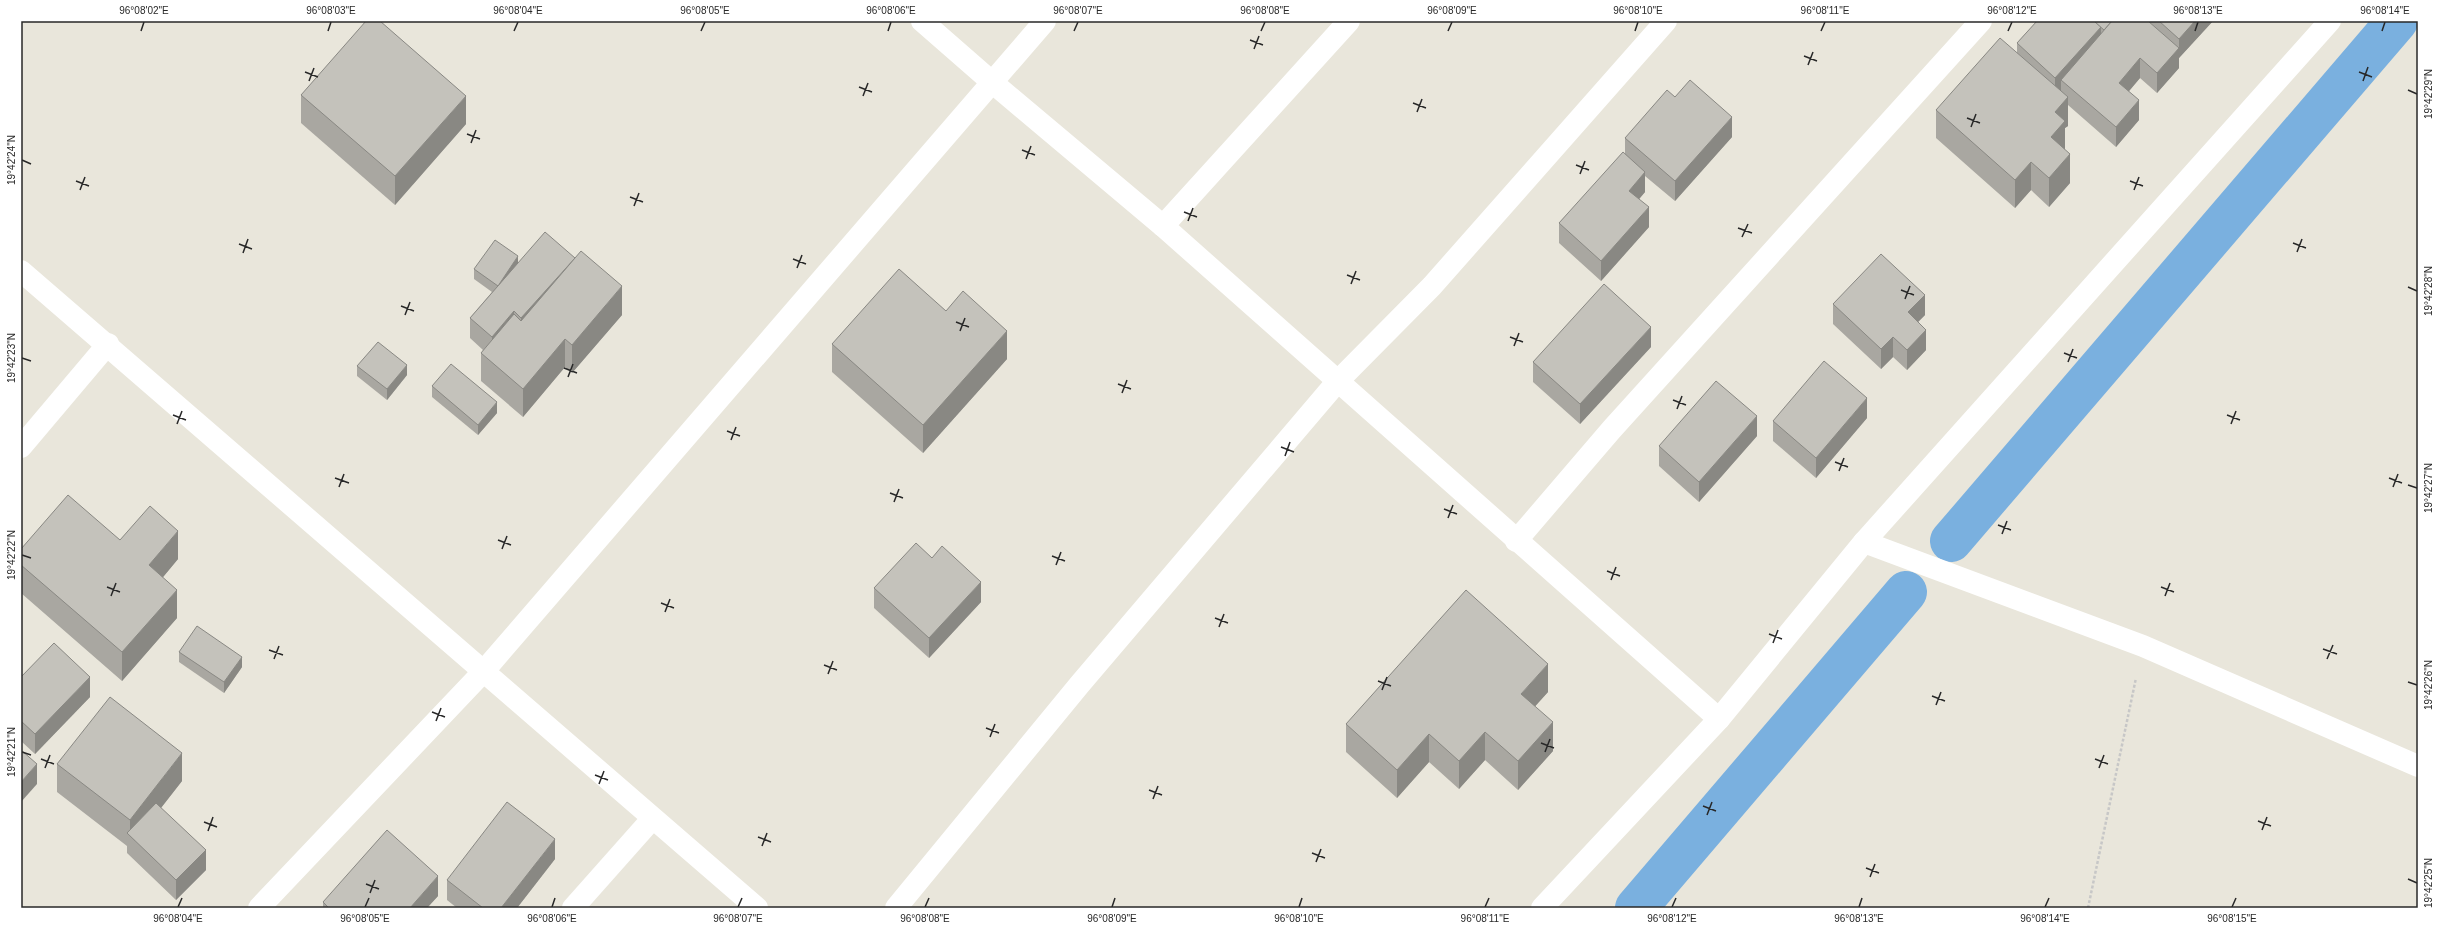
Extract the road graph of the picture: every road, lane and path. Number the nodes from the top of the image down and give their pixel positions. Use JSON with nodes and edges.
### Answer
{"nodes":[{"id":1,"x":922,"y":21,"type":"edge"},
{"id":2,"x":1045,"y":21,"type":"edge"},
{"id":3,"x":1350,"y":21,"type":"edge"},
{"id":4,"x":1666,"y":21,"type":"edge"},
{"id":5,"x":1981,"y":21,"type":"edge"},
{"id":6,"x":2330,"y":21,"type":"edge"},
{"id":7,"x":993,"y":84,"type":"junction"},
{"id":8,"x":1163,"y":226,"type":"junction"},
{"id":9,"x":21,"y":271,"type":"edge"},
{"id":10,"x":108,"y":344,"type":"junction"},
{"id":11,"x":1337,"y":382,"type":"junction"},
{"id":12,"x":21,"y":447,"type":"edge"},
{"id":13,"x":1516,"y":541,"type":"junction"},
{"id":14,"x":1864,"y":542,"type":"junction"},
{"id":15,"x":2143,"y":646,"type":"junction"},
{"id":16,"x":483,"y":672,"type":"junction"},
{"id":17,"x":1719,"y":719,"type":"junction"},
{"id":18,"x":2418,"y":766,"type":"edge"},
{"id":19,"x":652,"y":820,"type":"junction"},
{"id":20,"x":259,"y":908,"type":"edge"},
{"id":21,"x":573,"y":908,"type":"edge"},
{"id":22,"x":757,"y":908,"type":"edge"},
{"id":23,"x":896,"y":908,"type":"edge"},
{"id":24,"x":1542,"y":908,"type":"edge"},
{"id":25,"x":2088,"y":908,"type":"edge"}],
"edges":[{"from":1,"to":7,"type":"street"},
{"from":2,"to":7,"type":"street"},
{"from":3,"to":8,"type":"street"},
{"from":4,"to":11,"type":"street"},
{"from":5,"to":13,"type":"street"},
{"from":6,"to":14,"type":"street"},
{"from":7,"to":8,"type":"street"},
{"from":7,"to":16,"type":"street"},
{"from":8,"to":11,"type":"street"},
{"from":9,"to":10,"type":"street"},
{"from":10,"to":12,"type":"street"},
{"from":10,"to":16,"type":"street"},
{"from":11,"to":13,"type":"street"},
{"from":11,"to":23,"type":"street"},
{"from":13,"to":17,"type":"street"},
{"from":14,"to":15,"type":"street"},
{"from":14,"to":17,"type":"street"},
{"from":15,"to":18,"type":"street"},
{"from":15,"to":25,"type":"path"},
{"from":16,"to":19,"type":"street"},
{"from":16,"to":20,"type":"street"},
{"from":17,"to":24,"type":"street"},
{"from":19,"to":21,"type":"street"},
{"from":19,"to":22,"type":"street"}]}
